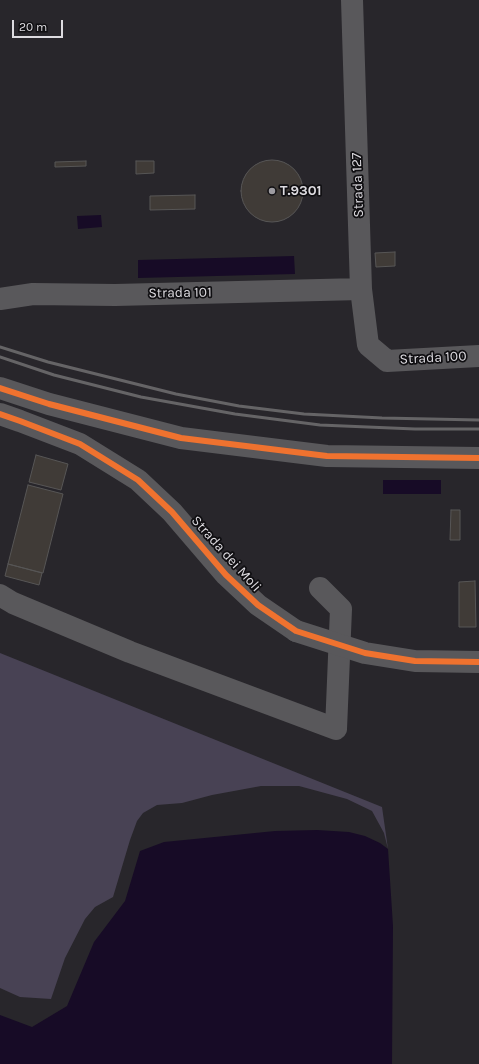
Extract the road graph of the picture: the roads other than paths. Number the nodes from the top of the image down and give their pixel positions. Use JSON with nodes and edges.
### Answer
{"nodes":[{"id":1,"x":352,"y":0,"type":"edge"},
{"id":2,"x":361,"y":289,"type":"junction"},
{"id":3,"x":0,"y":299,"type":"edge"},
{"id":4,"x":479,"y":356,"type":"edge"},
{"id":5,"x":387,"y":361,"type":"joint"},
{"id":6,"x":0,"y":388,"type":"edge"},
{"id":7,"x":0,"y":414,"type":"edge"},
{"id":8,"x":479,"y":458,"type":"edge"},
{"id":9,"x":320,"y":588,"type":"dead end"},
{"id":10,"x":0,"y":595,"type":"edge"},
{"id":11,"x":479,"y":662,"type":"edge"}],
"edges":[{"from":1,"to":2,"type":"street","name":"Strada 127"},
{"from":2,"to":3,"type":"street","name":"Strada 101"},
{"from":2,"to":5,"type":"street","name":"Strada 127"},
{"from":4,"to":5,"type":"street","name":"Strada 100"},
{"from":6,"to":8,"type":"street"},
{"from":7,"to":11,"type":"street","name":"Strada dei Moli","bridge":true},
{"from":9,"to":10,"type":"street"}]}
